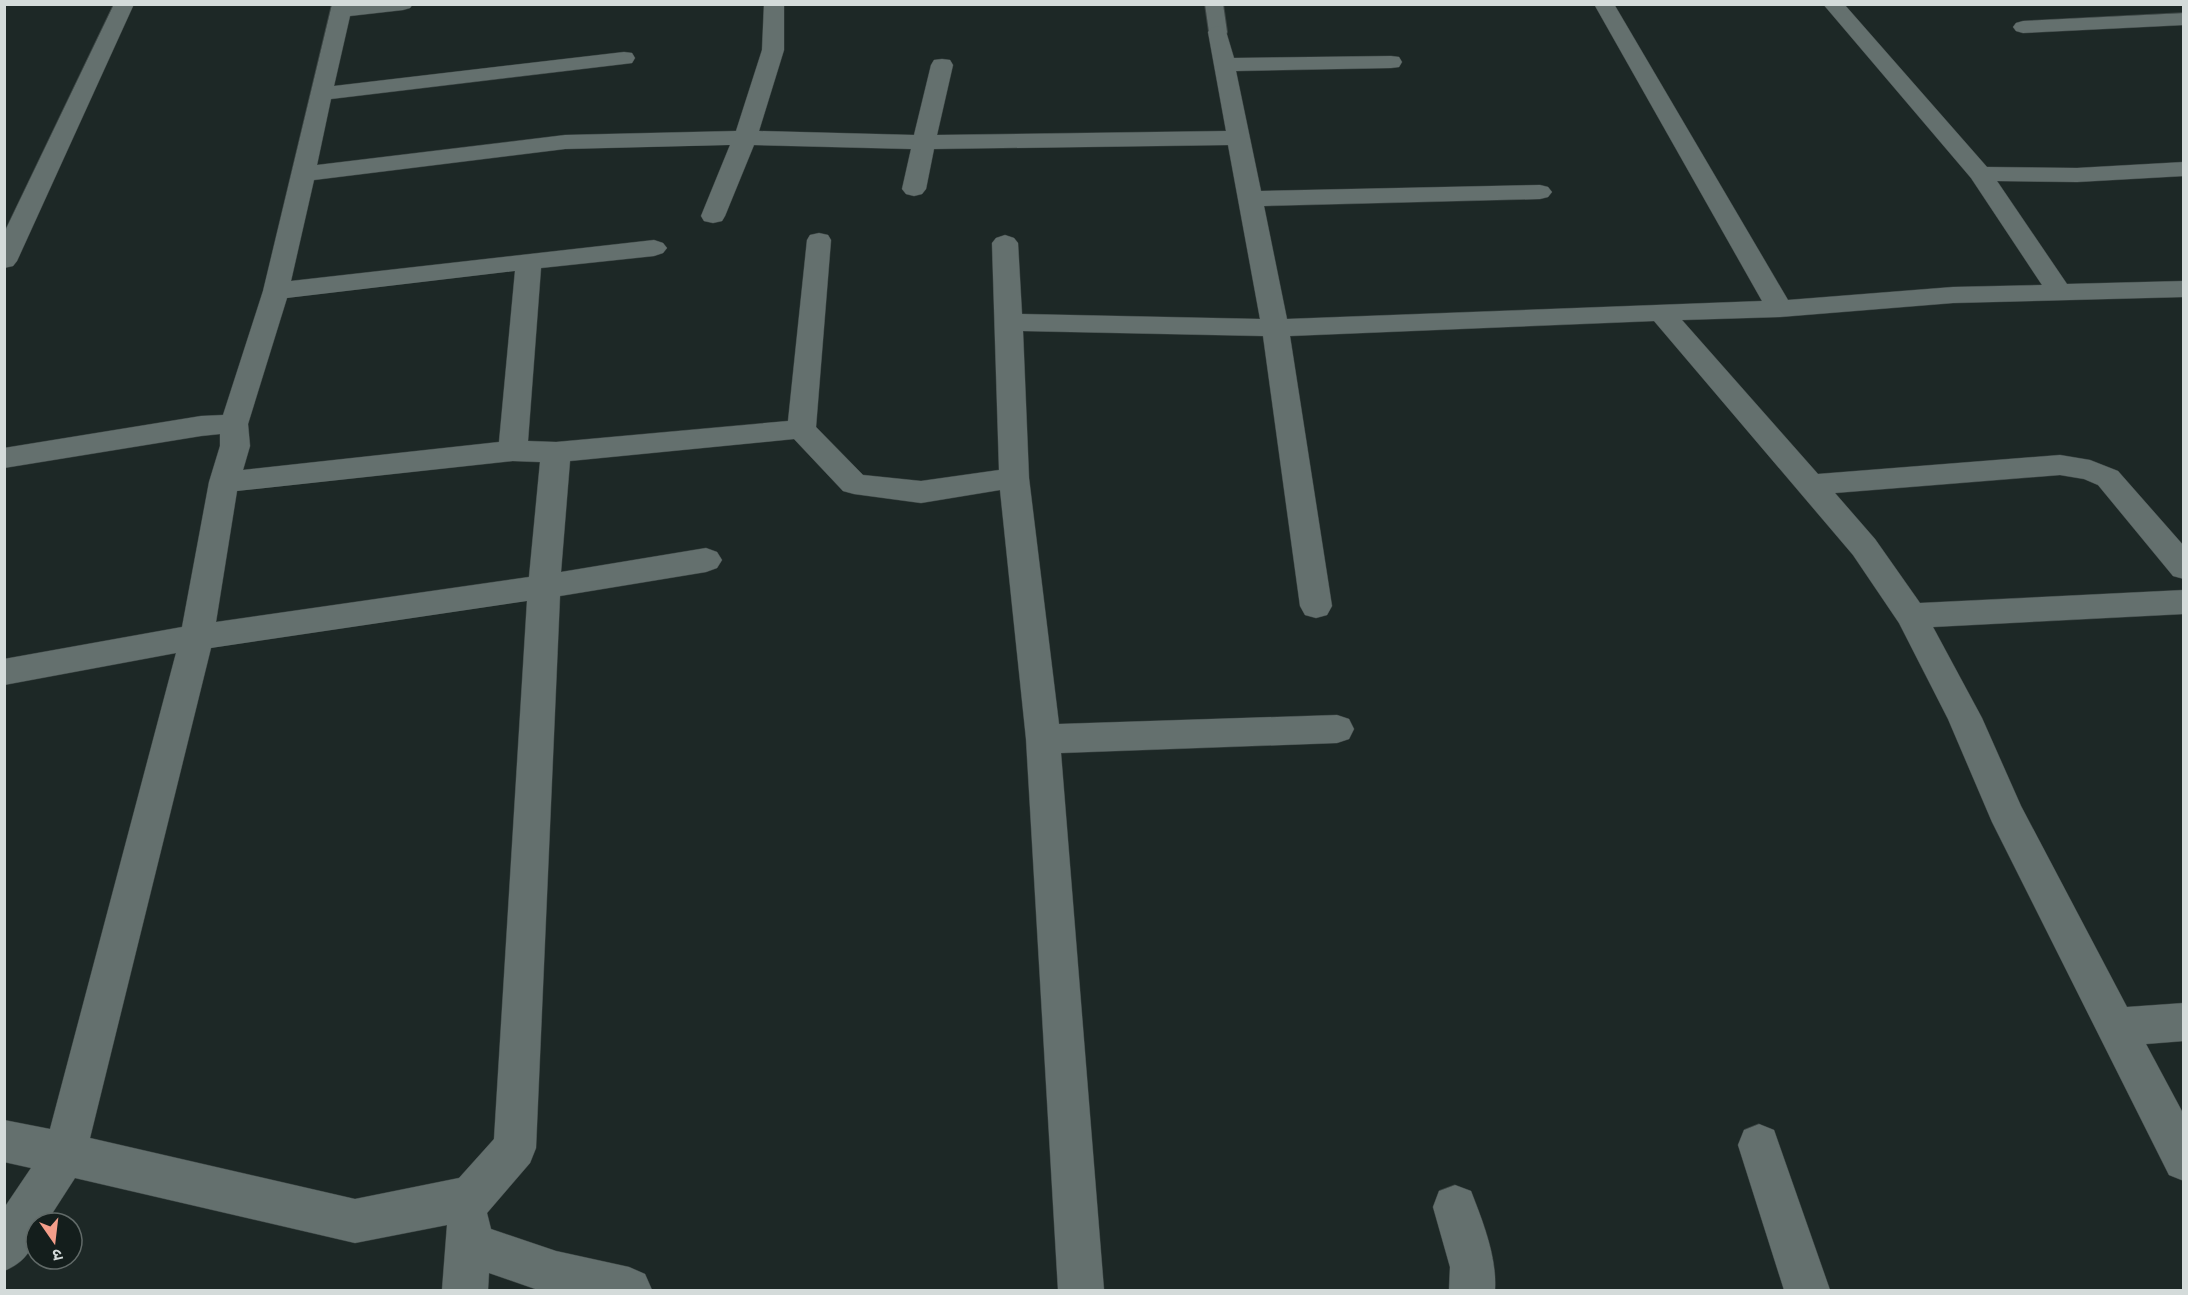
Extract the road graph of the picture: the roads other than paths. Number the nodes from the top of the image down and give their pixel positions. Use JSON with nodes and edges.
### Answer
{"nodes":[{"id":1,"x":124,"y":4,"type":"edge"},
{"id":2,"x":404,"y":4,"type":"edge"},
{"id":3,"x":774,"y":4,"type":"edge"},
{"id":4,"x":1214,"y":4,"type":"edge"},
{"id":5,"x":1604,"y":4,"type":"edge"},
{"id":6,"x":1833,"y":4,"type":"edge"},
{"id":7,"x":341,"y":8,"type":"edge"},
{"id":8,"x":2184,"y":18,"type":"edge"},
{"id":9,"x":2023,"y":27,"type":"dead end"},
{"id":10,"x":1218,"y":32,"type":"joint"},
{"id":11,"x":624,"y":58,"type":"dead end"},
{"id":12,"x":1391,"y":62,"type":"dead end"},
{"id":13,"x":942,"y":65,"type":"dead end"},
{"id":14,"x":1224,"y":65,"type":"junction"},
{"id":15,"x":321,"y":94,"type":"junction"},
{"id":16,"x":745,"y":138,"type":"junction"},
{"id":17,"x":1237,"y":138,"type":"junction"},
{"id":18,"x":924,"y":141,"type":"junction"},
{"id":19,"x":2184,"y":169,"type":"edge"},
{"id":20,"x":303,"y":174,"type":"junction"},
{"id":21,"x":1980,"y":174,"type":"junction"},
{"id":22,"x":914,"y":189,"type":"dead end"},
{"id":23,"x":1539,"y":192,"type":"dead end"},
{"id":24,"x":1249,"y":199,"type":"junction"},
{"id":25,"x":713,"y":216,"type":"dead end"},
{"id":26,"x":819,"y":240,"type":"dead end"},
{"id":27,"x":1005,"y":243,"type":"dead end"},
{"id":28,"x":654,"y":248,"type":"dead end"},
{"id":29,"x":4,"y":261,"type":"edge"},
{"id":30,"x":529,"y":262,"type":"junction"},
{"id":31,"x":2174,"y":289,"type":"edge"},
{"id":32,"x":276,"y":291,"type":"junction"},
{"id":33,"x":2060,"y":293,"type":"junction"},
{"id":34,"x":2184,"y":308,"type":"edge"},
{"id":35,"x":1780,"y":309,"type":"junction"},
{"id":36,"x":1660,"y":312,"type":"junction"},
{"id":37,"x":1009,"y":322,"type":"junction"},
{"id":38,"x":1275,"y":328,"type":"junction"},
{"id":39,"x":234,"y":424,"type":"junction"},
{"id":40,"x":801,"y":429,"type":"junction"},
{"id":41,"x":513,"y":451,"type":"junction"},
{"id":42,"x":556,"y":452,"type":"junction"},
{"id":43,"x":4,"y":458,"type":"edge"},
{"id":44,"x":1014,"y":478,"type":"junction"},
{"id":45,"x":224,"y":482,"type":"junction"},
{"id":46,"x":1810,"y":485,"type":"junction"},
{"id":47,"x":705,"y":560,"type":"dead end"},
{"id":48,"x":2184,"y":568,"type":"edge"},
{"id":49,"x":544,"y":587,"type":"junction"},
{"id":50,"x":2184,"y":602,"type":"edge"},
{"id":51,"x":1316,"y":606,"type":"dead end"},
{"id":52,"x":1911,"y":616,"type":"junction"},
{"id":53,"x":197,"y":637,"type":"junction"},
{"id":54,"x":4,"y":672,"type":"edge"},
{"id":55,"x":1338,"y":729,"type":"dead end"},
{"id":56,"x":1043,"y":738,"type":"junction"},
{"id":57,"x":2184,"y":1022,"type":"edge"},
{"id":58,"x":2116,"y":1027,"type":"junction"},
{"id":59,"x":4,"y":1141,"type":"edge"},
{"id":60,"x":1759,"y":1145,"type":"dead end"},
{"id":61,"x":65,"y":1154,"type":"junction"},
{"id":62,"x":2184,"y":1160,"type":"edge"},
{"id":63,"x":471,"y":1198,"type":"junction"},
{"id":64,"x":1455,"y":1207,"type":"dead end"},
{"id":65,"x":468,"y":1244,"type":"junction"},
{"id":66,"x":4,"y":1249,"type":"edge"},
{"id":67,"x":465,"y":1290,"type":"edge"},
{"id":68,"x":629,"y":1290,"type":"edge"},
{"id":69,"x":1081,"y":1290,"type":"edge"},
{"id":70,"x":1472,"y":1290,"type":"edge"},
{"id":71,"x":1807,"y":1290,"type":"edge"}],
"edges":[{"from":1,"to":29,"type":"street"},
{"from":2,"to":7,"type":"street"},
{"from":3,"to":16,"type":"street"},
{"from":4,"to":10,"type":"lane"},
{"from":5,"to":35,"type":"street"},
{"from":6,"to":21,"type":"street"},
{"from":7,"to":15,"type":"street"},
{"from":8,"to":9,"type":"street"},
{"from":10,"to":14,"type":"street"},
{"from":11,"to":15,"type":"street"},
{"from":12,"to":14,"type":"street"},
{"from":13,"to":18,"type":"street"},
{"from":14,"to":17,"type":"street"},
{"from":15,"to":20,"type":"street"},
{"from":16,"to":18,"type":"street"},
{"from":16,"to":20,"type":"street"},
{"from":16,"to":25,"type":"street"},
{"from":17,"to":18,"type":"street"},
{"from":17,"to":24,"type":"street"},
{"from":18,"to":22,"type":"street"},
{"from":19,"to":21,"type":"street"},
{"from":20,"to":32,"type":"street"},
{"from":21,"to":33,"type":"street"},
{"from":23,"to":24,"type":"street"},
{"from":24,"to":38,"type":"street"},
{"from":26,"to":40,"type":"street"},
{"from":27,"to":37,"type":"street"},
{"from":28,"to":30,"type":"street"},
{"from":30,"to":32,"type":"street"},
{"from":30,"to":41,"type":"street"},
{"from":31,"to":33,"type":"street"},
{"from":31,"to":34,"type":"street"},
{"from":32,"to":39,"type":"street"},
{"from":33,"to":35,"type":"street"},
{"from":35,"to":36,"type":"street"},
{"from":36,"to":38,"type":"street"},
{"from":36,"to":46,"type":"street"},
{"from":37,"to":38,"type":"street"},
{"from":37,"to":44,"type":"street"},
{"from":38,"to":51,"type":"street"},
{"from":39,"to":43,"type":"street"},
{"from":39,"to":45,"type":"street"},
{"from":40,"to":42,"type":"street"},
{"from":40,"to":44,"type":"street"},
{"from":41,"to":42,"type":"street"},
{"from":41,"to":45,"type":"street"},
{"from":42,"to":49,"type":"street"},
{"from":44,"to":56,"type":"street"},
{"from":45,"to":53,"type":"street"},
{"from":46,"to":48,"type":"street"},
{"from":46,"to":52,"type":"street"},
{"from":47,"to":49,"type":"street"},
{"from":49,"to":53,"type":"street"},
{"from":49,"to":63,"type":"street"},
{"from":50,"to":52,"type":"street"},
{"from":52,"to":58,"type":"street"},
{"from":53,"to":54,"type":"street"},
{"from":53,"to":61,"type":"street"},
{"from":55,"to":56,"type":"street"},
{"from":56,"to":69,"type":"street"},
{"from":57,"to":58,"type":"street"},
{"from":58,"to":62,"type":"street"},
{"from":59,"to":61,"type":"street"},
{"from":60,"to":71,"type":"street"},
{"from":61,"to":63,"type":"street"},
{"from":61,"to":66,"type":"street"},
{"from":63,"to":65,"type":"street"},
{"from":64,"to":70,"type":"street"},
{"from":65,"to":67,"type":"street"},
{"from":65,"to":68,"type":"street"}]}
